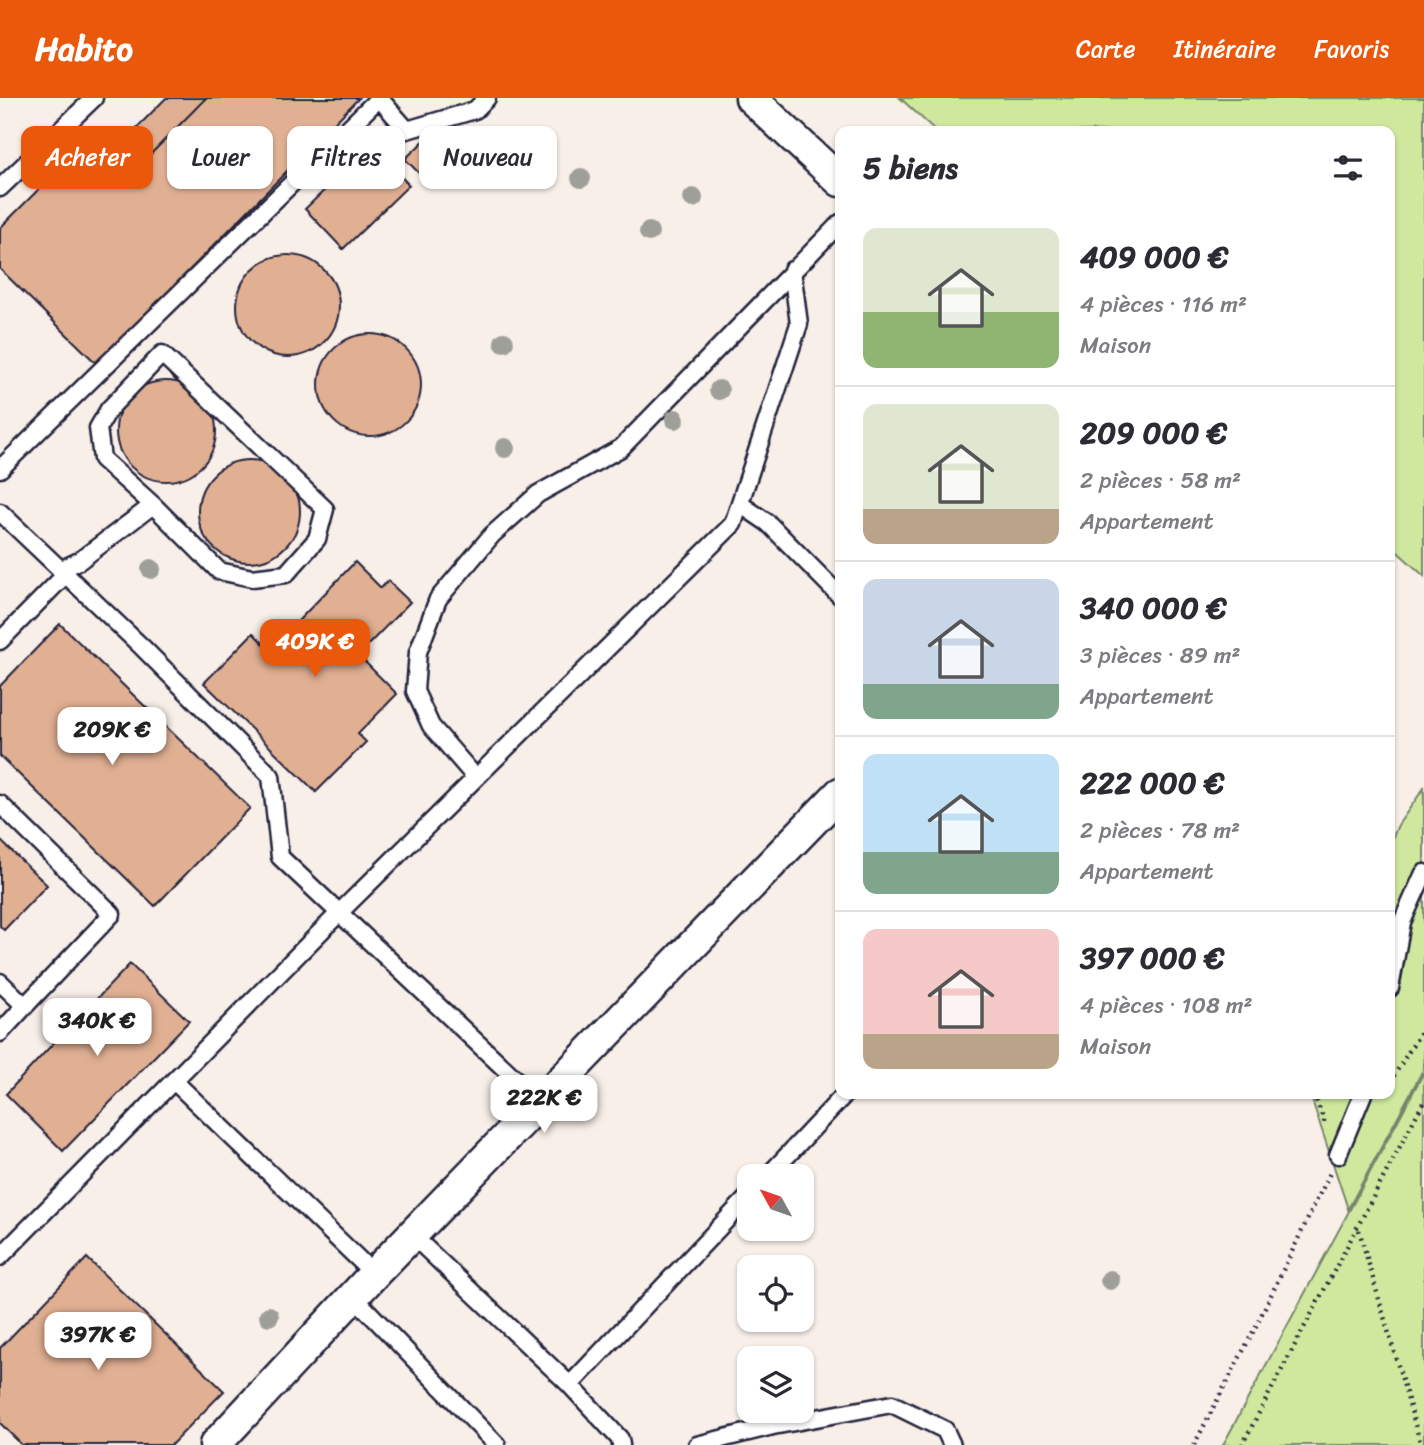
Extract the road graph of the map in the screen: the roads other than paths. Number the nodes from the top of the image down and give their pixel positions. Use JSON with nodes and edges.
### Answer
{"nodes":[{"id":1,"x":94,"y":98,"type":"edge"},
{"id":2,"x":379,"y":98,"type":"edge"},
{"id":3,"x":487,"y":98,"type":"edge"},
{"id":4,"x":751,"y":98,"type":"edge"},
{"id":5,"x":835,"y":176,"type":"edge"},
{"id":6,"x":0,"y":188,"type":"edge"},
{"id":7,"x":835,"y":228,"type":"edge"},
{"id":8,"x":793,"y":270,"type":"junction"},
{"id":9,"x":0,"y":469,"type":"edge"},
{"id":10,"x":740,"y":504,"type":"junction"},
{"id":11,"x":153,"y":505,"type":"junction"},
{"id":12,"x":0,"y":512,"type":"edge"},
{"id":13,"x":63,"y":573,"type":"junction"},
{"id":14,"x":835,"y":591,"type":"edge"},
{"id":15,"x":0,"y":640,"type":"edge"},
{"id":16,"x":476,"y":778,"type":"junction"},
{"id":17,"x":835,"y":798,"type":"edge"},
{"id":18,"x":0,"y":804,"type":"edge"},
{"id":19,"x":1424,"y":873,"type":"edge"},
{"id":20,"x":340,"y":912,"type":"junction"},
{"id":21,"x":1395,"y":960,"type":"edge"},
{"id":22,"x":0,"y":982,"type":"edge"},
{"id":23,"x":25,"y":1006,"type":"junction"},
{"id":24,"x":0,"y":1033,"type":"edge"},
{"id":25,"x":174,"y":1081,"type":"junction"},
{"id":26,"x":840,"y":1099,"type":"edge"},
{"id":27,"x":1361,"y":1099,"type":"edge"},
{"id":28,"x":540,"y":1102,"type":"junction"},
{"id":29,"x":1338,"y":1155,"type":"road end"},
{"id":30,"x":779,"y":1164,"type":"edge"},
{"id":31,"x":737,"y":1209,"type":"edge"},
{"id":32,"x":412,"y":1235,"type":"junction"},
{"id":33,"x":1,"y":1255,"type":"edge"},
{"id":34,"x":374,"y":1274,"type":"junction"},
{"id":35,"x":353,"y":1296,"type":"junction"},
{"id":36,"x":570,"y":1385,"type":"junction"},
{"id":37,"x":727,"y":1438,"type":"junction"},
{"id":38,"x":215,"y":1445,"type":"edge"},
{"id":39,"x":497,"y":1445,"type":"edge"},
{"id":40,"x":621,"y":1445,"type":"edge"},
{"id":41,"x":696,"y":1445,"type":"edge"},
{"id":42,"x":746,"y":1445,"type":"edge"},
{"id":43,"x":952,"y":1445,"type":"edge"}],
"edges":[{"from":1,"to":6,"type":"lane"},
{"from":2,"to":3,"type":"lane"},
{"from":2,"to":9,"type":"lane"},
{"from":4,"to":5,"type":"street"},
{"from":7,"to":8,"type":"lane"},
{"from":8,"to":10,"type":"lane"},
{"from":8,"to":16,"type":"lane"},
{"from":10,"to":14,"type":"lane"},
{"from":10,"to":16,"type":"lane"},
{"from":11,"to":11,"type":"lane"},
{"from":11,"to":13,"type":"lane"},
{"from":12,"to":13,"type":"lane"},
{"from":13,"to":15,"type":"lane"},
{"from":13,"to":20,"type":"lane"},
{"from":16,"to":20,"type":"lane"},
{"from":17,"to":28,"type":"street"},
{"from":18,"to":23,"type":"lane"},
{"from":19,"to":21,"type":"lane"},
{"from":20,"to":25,"type":"lane"},
{"from":20,"to":28,"type":"lane"},
{"from":22,"to":23,"type":"lane"},
{"from":23,"to":24,"type":"lane"},
{"from":25,"to":33,"type":"lane"},
{"from":25,"to":34,"type":"lane"},
{"from":26,"to":30,"type":"lane"},
{"from":27,"to":29,"type":"lane"},
{"from":28,"to":32,"type":"street"},
{"from":31,"to":36,"type":"lane"},
{"from":32,"to":34,"type":"street"},
{"from":32,"to":36,"type":"lane"},
{"from":34,"to":35,"type":"street"},
{"from":35,"to":38,"type":"street"},
{"from":35,"to":39,"type":"lane"},
{"from":36,"to":40,"type":"lane"},
{"from":37,"to":41,"type":"lane"},
{"from":37,"to":42,"type":"lane"},
{"from":37,"to":43,"type":"lane"}]}
